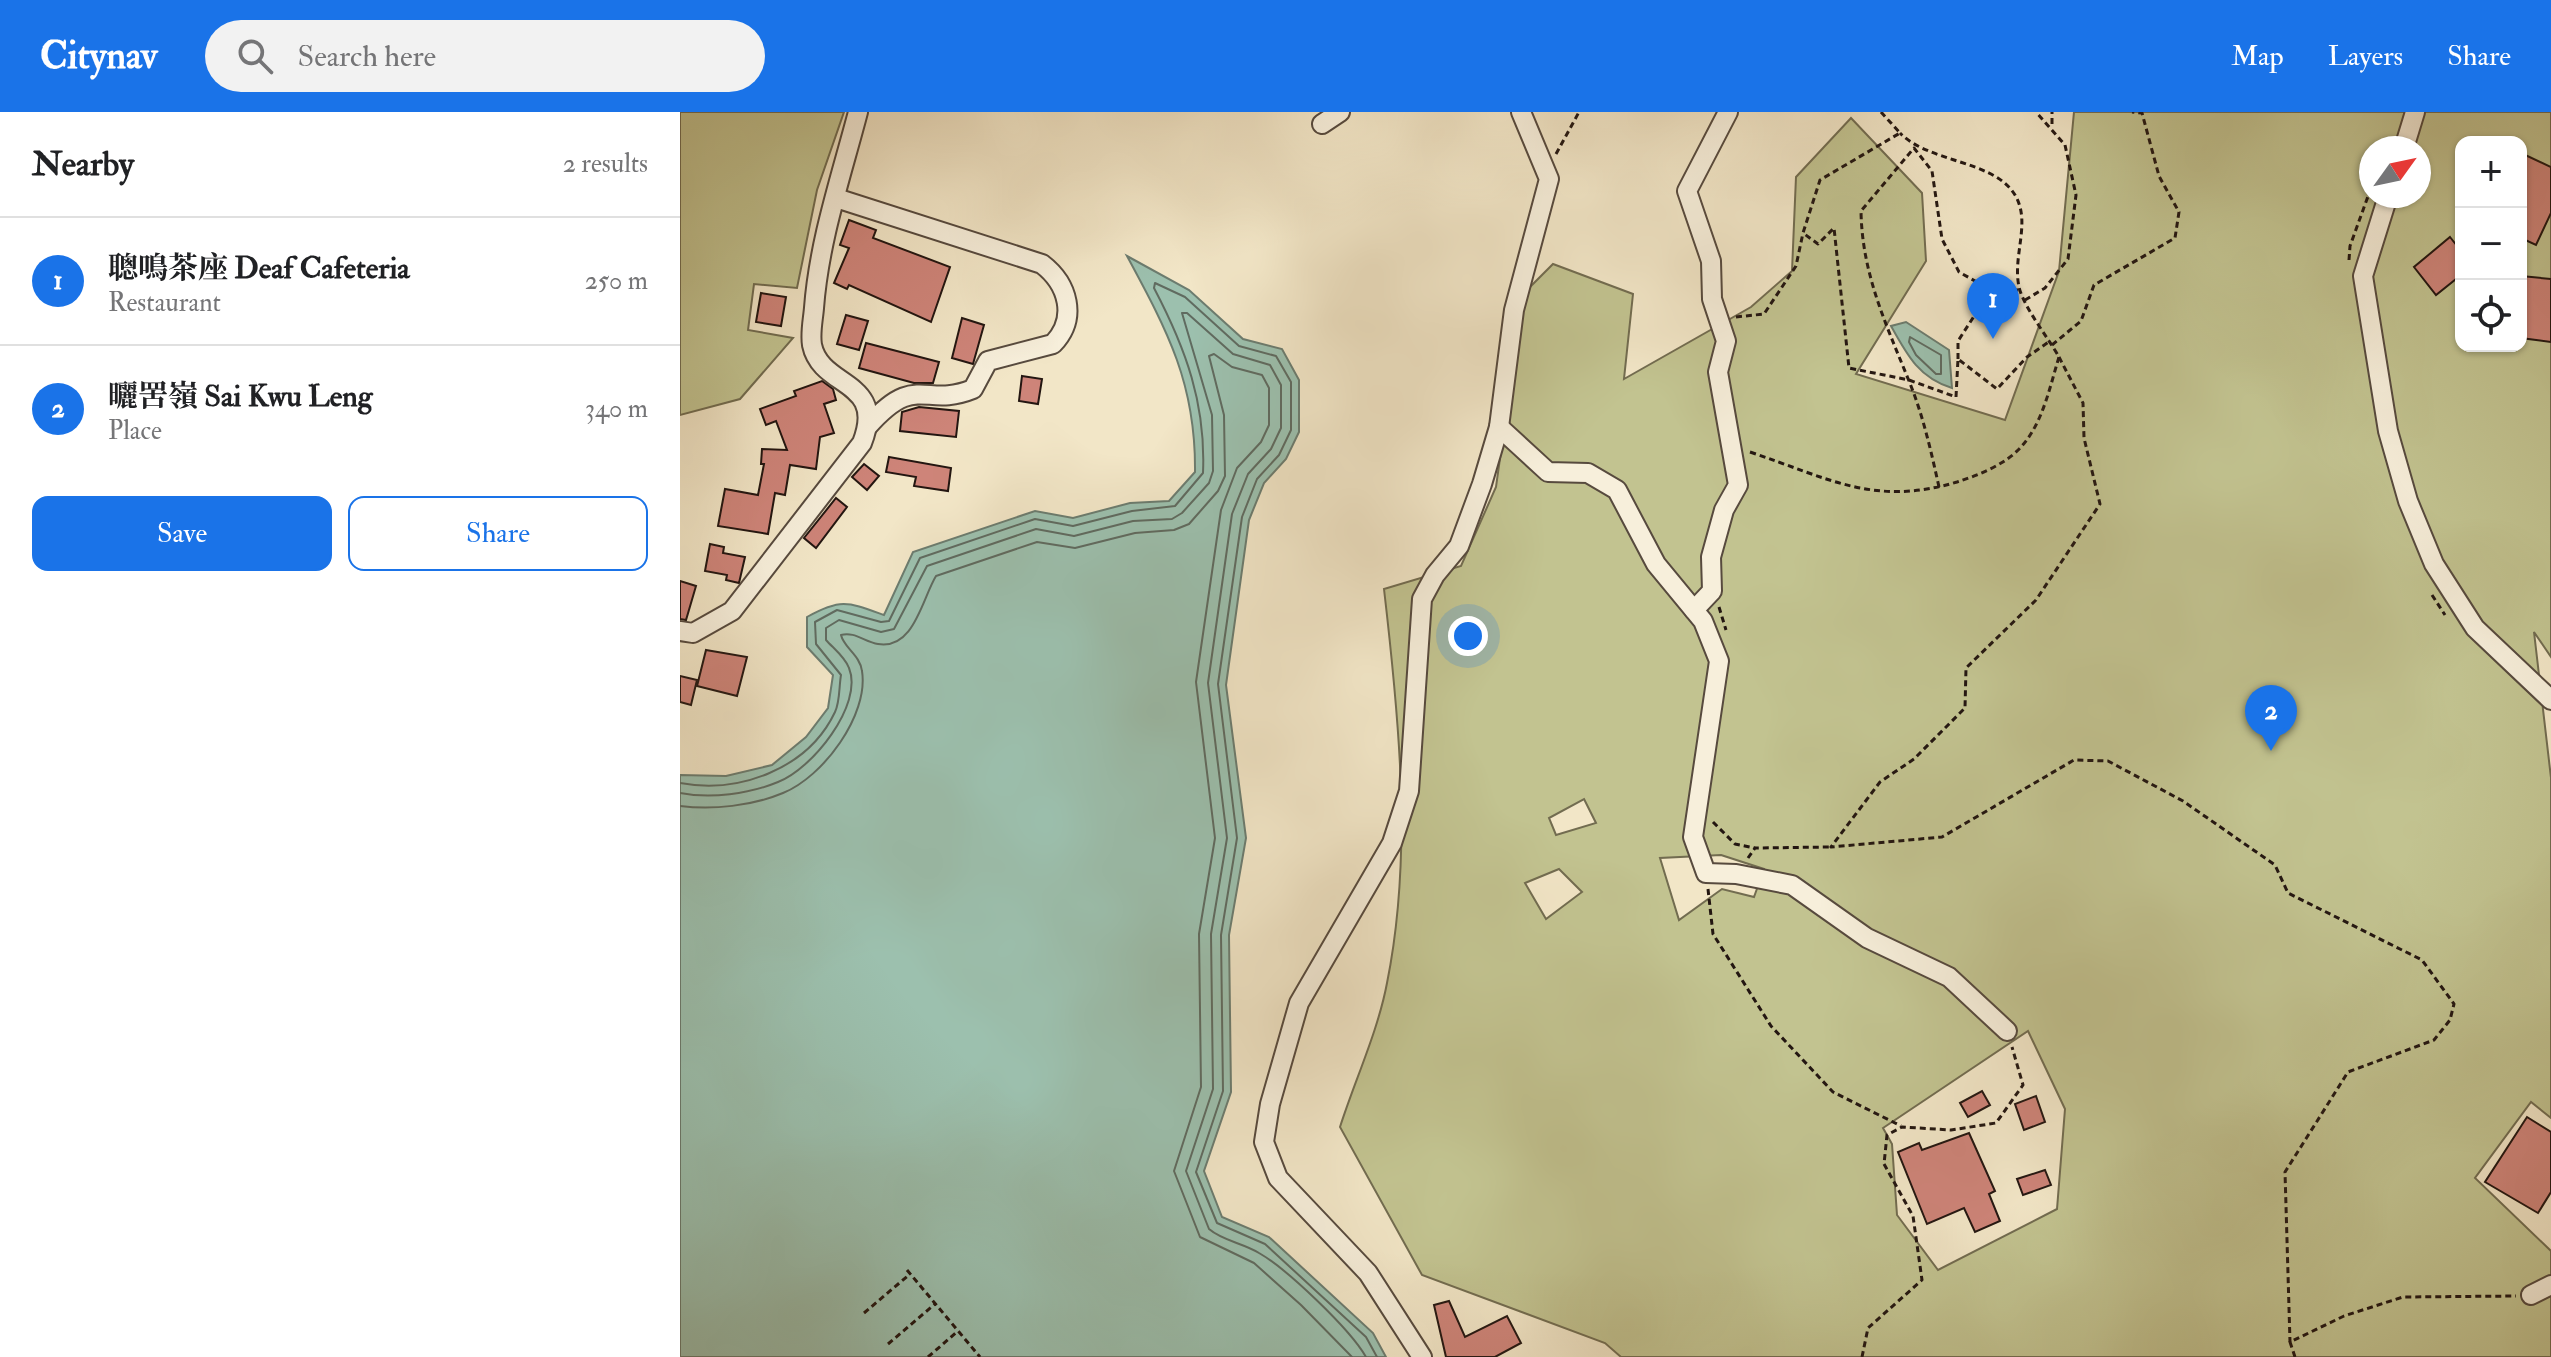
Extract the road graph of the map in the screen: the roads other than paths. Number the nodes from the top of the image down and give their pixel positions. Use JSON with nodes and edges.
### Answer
{"nodes":[{"id":1,"x":858,"y":112,"type":"edge"},
{"id":2,"x":1340,"y":112,"type":"edge"},
{"id":3,"x":1521,"y":112,"type":"edge"},
{"id":4,"x":1728,"y":112,"type":"edge"},
{"id":5,"x":2415,"y":112,"type":"edge"},
{"id":6,"x":1322,"y":124,"type":"dead end"},
{"id":7,"x":2408,"y":136,"type":"edge"},
{"id":8,"x":836,"y":198,"type":"junction"},
{"id":9,"x":2384,"y":208,"type":"edge"},
{"id":10,"x":868,"y":426,"type":"junction"},
{"id":11,"x":1499,"y":427,"type":"junction"},
{"id":12,"x":1694,"y":610,"type":"junction"},
{"id":13,"x":680,"y":631,"type":"edge"},
{"id":14,"x":2551,"y":700,"type":"edge"},
{"id":15,"x":2007,"y":1031,"type":"road end"},
{"id":16,"x":2551,"y":1285,"type":"edge"},
{"id":17,"x":2531,"y":1295,"type":"road end"},
{"id":18,"x":1422,"y":1357,"type":"edge"}],
"edges":[{"from":1,"to":8,"type":"street"},
{"from":2,"to":6,"type":"street"},
{"from":3,"to":11,"type":"street"},
{"from":4,"to":12,"type":"street"},
{"from":5,"to":7,"type":"street"},
{"from":8,"to":10,"type":"street"},
{"from":8,"to":10,"type":"street"},
{"from":9,"to":14,"type":"street"},
{"from":10,"to":13,"type":"street"},
{"from":11,"to":12,"type":"street"},
{"from":11,"to":18,"type":"street"},
{"from":12,"to":15,"type":"street"},
{"from":16,"to":17,"type":"street"}]}
